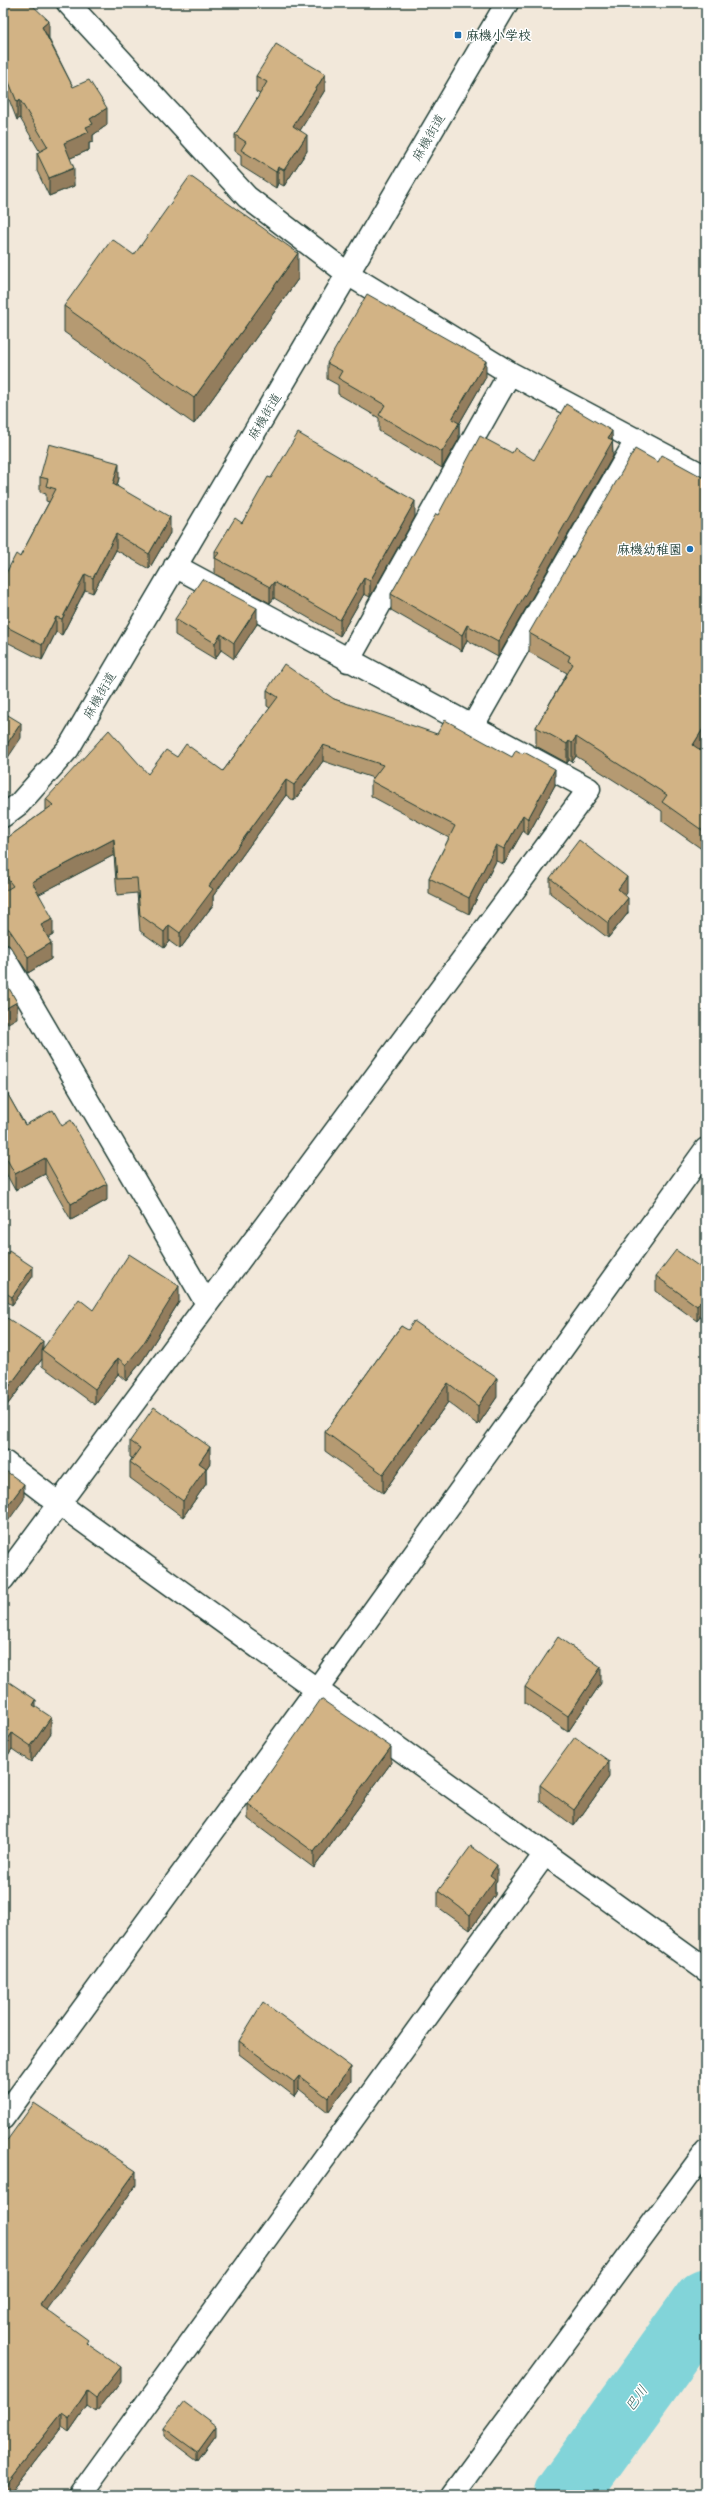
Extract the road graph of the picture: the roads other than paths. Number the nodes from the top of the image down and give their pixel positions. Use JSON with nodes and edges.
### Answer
{"nodes":[{"id":1,"x":68,"y":3,"type":"edge"},
{"id":2,"x":507,"y":3,"type":"edge"},
{"id":3,"x":348,"y":274,"type":"junction"},
{"id":4,"x":510,"y":373,"type":"junction"},
{"id":5,"x":637,"y":439,"type":"junction"},
{"id":6,"x":706,"y":477,"type":"edge"},
{"id":7,"x":175,"y":566,"type":"junction"},
{"id":8,"x":348,"y":661,"type":"junction"},
{"id":9,"x":472,"y":727,"type":"junction"},
{"id":10,"x":3,"y":816,"type":"edge"},
{"id":11,"x":3,"y":956,"type":"edge"},
{"id":12,"x":706,"y":1149,"type":"edge"},
{"id":13,"x":207,"y":1304,"type":"junction"},
{"id":14,"x":3,"y":1461,"type":"edge"},
{"id":15,"x":58,"y":1503,"type":"junction"},
{"id":16,"x":3,"y":1579,"type":"edge"},
{"id":17,"x":318,"y":1688,"type":"junction"},
{"id":18,"x":545,"y":1854,"type":"junction"},
{"id":19,"x":706,"y":1970,"type":"edge"},
{"id":20,"x":3,"y":2118,"type":"edge"},
{"id":21,"x":706,"y":2151,"type":"edge"},
{"id":22,"x":80,"y":2495,"type":"edge"},
{"id":23,"x":452,"y":2495,"type":"edge"}],
"edges":[{"from":1,"to":3,"type":"street"},
{"from":2,"to":3,"type":"street","name":"麻機街道"},
{"from":3,"to":4,"type":"street"},
{"from":3,"to":7,"type":"street","name":"麻機街道"},
{"from":4,"to":5,"type":"street"},
{"from":4,"to":8,"type":"street"},
{"from":5,"to":6,"type":"street"},
{"from":5,"to":9,"type":"street"},
{"from":7,"to":8,"type":"street"},
{"from":7,"to":10,"type":"street","name":"麻機街道"},
{"from":8,"to":9,"type":"street"},
{"from":9,"to":13,"type":"street"},
{"from":11,"to":13,"type":"street"},
{"from":12,"to":17,"type":"street"},
{"from":13,"to":15,"type":"street"},
{"from":14,"to":15,"type":"street"},
{"from":15,"to":16,"type":"street"},
{"from":15,"to":17,"type":"street"},
{"from":17,"to":18,"type":"street"},
{"from":17,"to":20,"type":"street"},
{"from":18,"to":19,"type":"street"},
{"from":18,"to":22,"type":"street"},
{"from":21,"to":23,"type":"street"}]}
